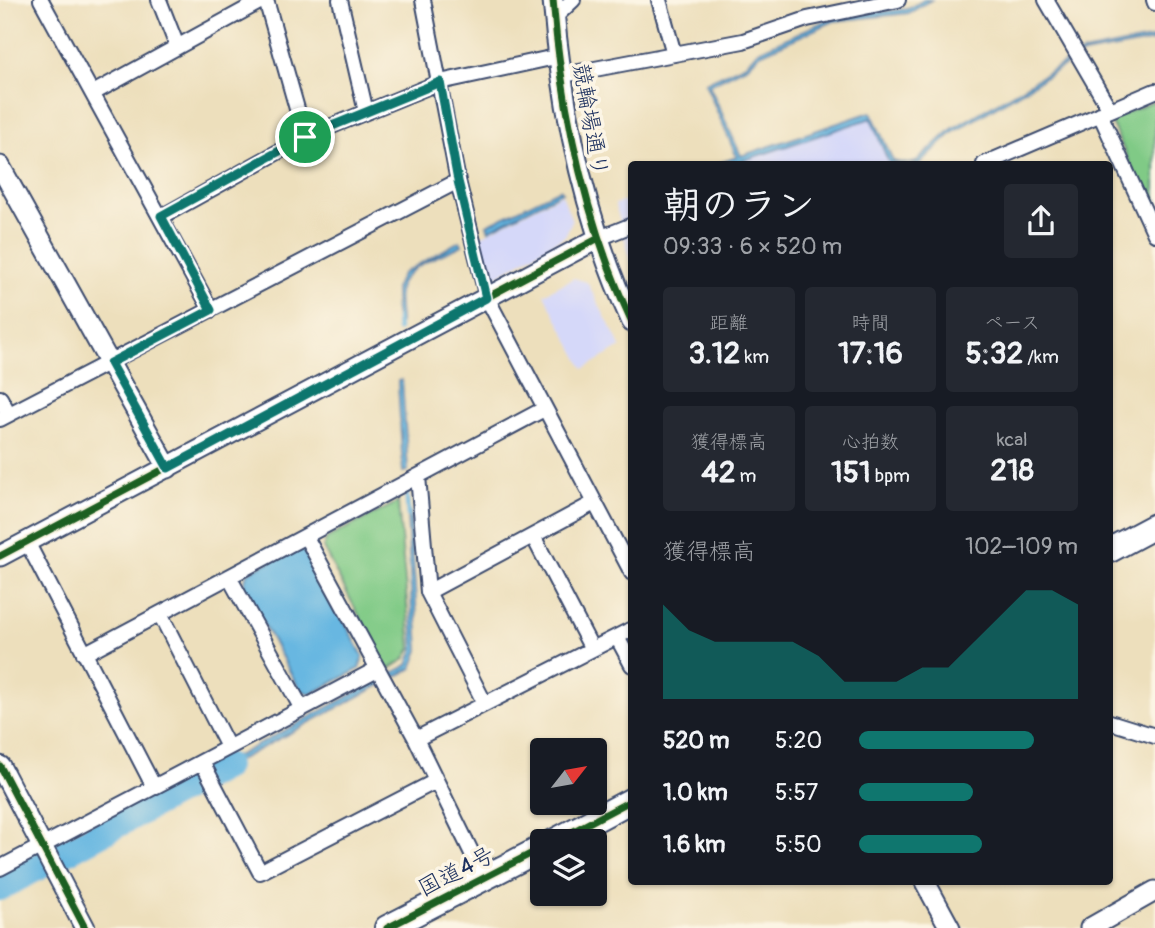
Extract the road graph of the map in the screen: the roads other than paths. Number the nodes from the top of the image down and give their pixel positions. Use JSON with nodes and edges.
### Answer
{"nodes":[{"id":1,"x":41,"y":0,"type":"edge"},
{"id":2,"x":159,"y":0,"type":"edge"},
{"id":3,"x":265,"y":0,"type":"edge"},
{"id":4,"x":340,"y":0,"type":"edge"},
{"id":5,"x":423,"y":0,"type":"edge"},
{"id":6,"x":573,"y":0,"type":"edge"},
{"id":7,"x":659,"y":0,"type":"edge"},
{"id":8,"x":898,"y":0,"type":"edge"},
{"id":9,"x":1046,"y":0,"type":"edge"},
{"id":10,"x":553,"y":9,"type":"edge"},
{"id":11,"x":177,"y":46,"type":"junction"},
{"id":12,"x":674,"y":54,"type":"junction"},
{"id":13,"x":562,"y":66,"type":"junction"},
{"id":14,"x":440,"y":82,"type":"junction"},
{"id":15,"x":1155,"y":91,"type":"edge"},
{"id":16,"x":95,"y":92,"type":"junction"},
{"id":17,"x":366,"y":112,"type":"junction"},
{"id":18,"x":1105,"y":112,"type":"junction"},
{"id":19,"x":305,"y":137,"type":"junction"},
{"id":20,"x":991,"y":161,"type":"edge"},
{"id":21,"x":0,"y":166,"type":"edge"},
{"id":22,"x":458,"y":181,"type":"junction"},
{"id":23,"x":161,"y":216,"type":"junction"},
{"id":24,"x":628,"y":227,"type":"edge"},
{"id":25,"x":1155,"y":234,"type":"edge"},
{"id":26,"x":597,"y":239,"type":"junction"},
{"id":27,"x":486,"y":298,"type":"junction"},
{"id":28,"x":211,"y":310,"type":"junction"},
{"id":29,"x":628,"y":310,"type":"edge"},
{"id":30,"x":110,"y":363,"type":"junction"},
{"id":31,"x":0,"y":398,"type":"edge"},
{"id":32,"x":544,"y":409,"type":"junction"},
{"id":33,"x":5,"y":417,"type":"edge"},
{"id":34,"x":168,"y":468,"type":"junction"},
{"id":35,"x":417,"y":477,"type":"junction"},
{"id":36,"x":594,"y":503,"type":"junction"},
{"id":37,"x":1155,"y":526,"type":"edge"},
{"id":38,"x":533,"y":536,"type":"junction"},
{"id":39,"x":306,"y":537,"type":"junction"},
{"id":40,"x":27,"y":542,"type":"junction"},
{"id":41,"x":1113,"y":548,"type":"edge"},
{"id":42,"x":0,"y":556,"type":"edge"},
{"id":43,"x":628,"y":566,"type":"edge"},
{"id":44,"x":229,"y":577,"type":"junction"},
{"id":45,"x":428,"y":592,"type":"junction"},
{"id":46,"x":160,"y":614,"type":"junction"},
{"id":47,"x":628,"y":631,"type":"edge"},
{"id":48,"x":617,"y":637,"type":"junction"},
{"id":49,"x":592,"y":649,"type":"junction"},
{"id":50,"x":84,"y":654,"type":"junction"},
{"id":51,"x":628,"y":658,"type":"edge"},
{"id":52,"x":377,"y":669,"type":"junction"},
{"id":53,"x":485,"y":704,"type":"junction"},
{"id":54,"x":302,"y":709,"type":"junction"},
{"id":55,"x":1113,"y":723,"type":"edge"},
{"id":56,"x":1155,"y":736,"type":"edge"},
{"id":57,"x":416,"y":739,"type":"junction"},
{"id":58,"x":228,"y":747,"type":"junction"},
{"id":59,"x":202,"y":762,"type":"junction"},
{"id":60,"x":0,"y":766,"type":"edge"},
{"id":61,"x":436,"y":781,"type":"junction"},
{"id":62,"x":154,"y":787,"type":"junction"},
{"id":63,"x":628,"y":802,"type":"edge"},
{"id":64,"x":577,"y":829,"type":"edge"},
{"id":65,"x":42,"y":846,"type":"junction"},
{"id":66,"x":530,"y":854,"type":"edge"},
{"id":67,"x":0,"y":868,"type":"edge"},
{"id":68,"x":484,"y":878,"type":"junction"},
{"id":69,"x":927,"y":885,"type":"edge"},
{"id":70,"x":1155,"y":891,"type":"edge"},
{"id":71,"x":85,"y":928,"type":"edge"},
{"id":72,"x":387,"y":928,"type":"edge"},
{"id":73,"x":950,"y":928,"type":"edge"},
{"id":74,"x":1090,"y":928,"type":"edge"}],
"edges":[{"from":1,"to":16,"type":"street"},
{"from":2,"to":11,"type":"street"},
{"from":3,"to":11,"type":"street"},
{"from":3,"to":19,"type":"street"},
{"from":4,"to":17,"type":"street"},
{"from":5,"to":14,"type":"street"},
{"from":6,"to":10,"type":"street"},
{"from":7,"to":12,"type":"street"},
{"from":8,"to":12,"type":"street"},
{"from":9,"to":18,"type":"street"},
{"from":10,"to":13,"type":"street","name":"競輪場通り"},
{"from":11,"to":16,"type":"street"},
{"from":12,"to":13,"type":"street"},
{"from":13,"to":14,"type":"street"},
{"from":13,"to":26,"type":"street","name":"競輪場通り"},
{"from":14,"to":17,"type":"street"},
{"from":14,"to":22,"type":"street"},
{"from":15,"to":18,"type":"street"},
{"from":16,"to":23,"type":"street"},
{"from":17,"to":19,"type":"street"},
{"from":18,"to":20,"type":"street"},
{"from":18,"to":25,"type":"street"},
{"from":19,"to":23,"type":"street"},
{"from":21,"to":30,"type":"street"},
{"from":22,"to":27,"type":"street"},
{"from":22,"to":28,"type":"street"},
{"from":23,"to":28,"type":"street"},
{"from":24,"to":26,"type":"street"},
{"from":26,"to":27,"type":"street"},
{"from":26,"to":29,"type":"street","name":"競輪場通り"},
{"from":27,"to":32,"type":"street"},
{"from":27,"to":34,"type":"street"},
{"from":28,"to":30,"type":"street"},
{"from":30,"to":33,"type":"street"},
{"from":30,"to":34,"type":"street"},
{"from":31,"to":33,"type":"street"},
{"from":32,"to":35,"type":"street"},
{"from":32,"to":36,"type":"street"},
{"from":34,"to":40,"type":"street"},
{"from":35,"to":39,"type":"street"},
{"from":35,"to":45,"type":"street"},
{"from":36,"to":38,"type":"street"},
{"from":36,"to":43,"type":"street"},
{"from":37,"to":41,"type":"highway"},
{"from":38,"to":45,"type":"street"},
{"from":38,"to":49,"type":"street"},
{"from":39,"to":44,"type":"street"},
{"from":39,"to":52,"type":"street"},
{"from":40,"to":42,"type":"street"},
{"from":40,"to":50,"type":"street"},
{"from":44,"to":46,"type":"street"},
{"from":44,"to":54,"type":"street"},
{"from":45,"to":53,"type":"street"},
{"from":46,"to":50,"type":"street"},
{"from":46,"to":58,"type":"street"},
{"from":47,"to":48,"type":"street"},
{"from":48,"to":49,"type":"street"},
{"from":48,"to":51,"type":"street"},
{"from":49,"to":53,"type":"street"},
{"from":50,"to":62,"type":"street"},
{"from":52,"to":54,"type":"street"},
{"from":52,"to":57,"type":"street"},
{"from":53,"to":57,"type":"street"},
{"from":54,"to":58,"type":"street"},
{"from":55,"to":56,"type":"street"},
{"from":57,"to":61,"type":"street"},
{"from":58,"to":59,"type":"street"},
{"from":59,"to":61,"type":"street"},
{"from":59,"to":62,"type":"street"},
{"from":60,"to":65,"type":"street"},
{"from":61,"to":68,"type":"street"},
{"from":62,"to":65,"type":"street"},
{"from":63,"to":64,"type":"highway"},
{"from":65,"to":67,"type":"street"},
{"from":65,"to":71,"type":"street"},
{"from":66,"to":68,"type":"highway","name":"国道4号"},
{"from":68,"to":72,"type":"highway","name":"国道4号"},
{"from":69,"to":73,"type":"street"},
{"from":70,"to":74,"type":"street"}]}
